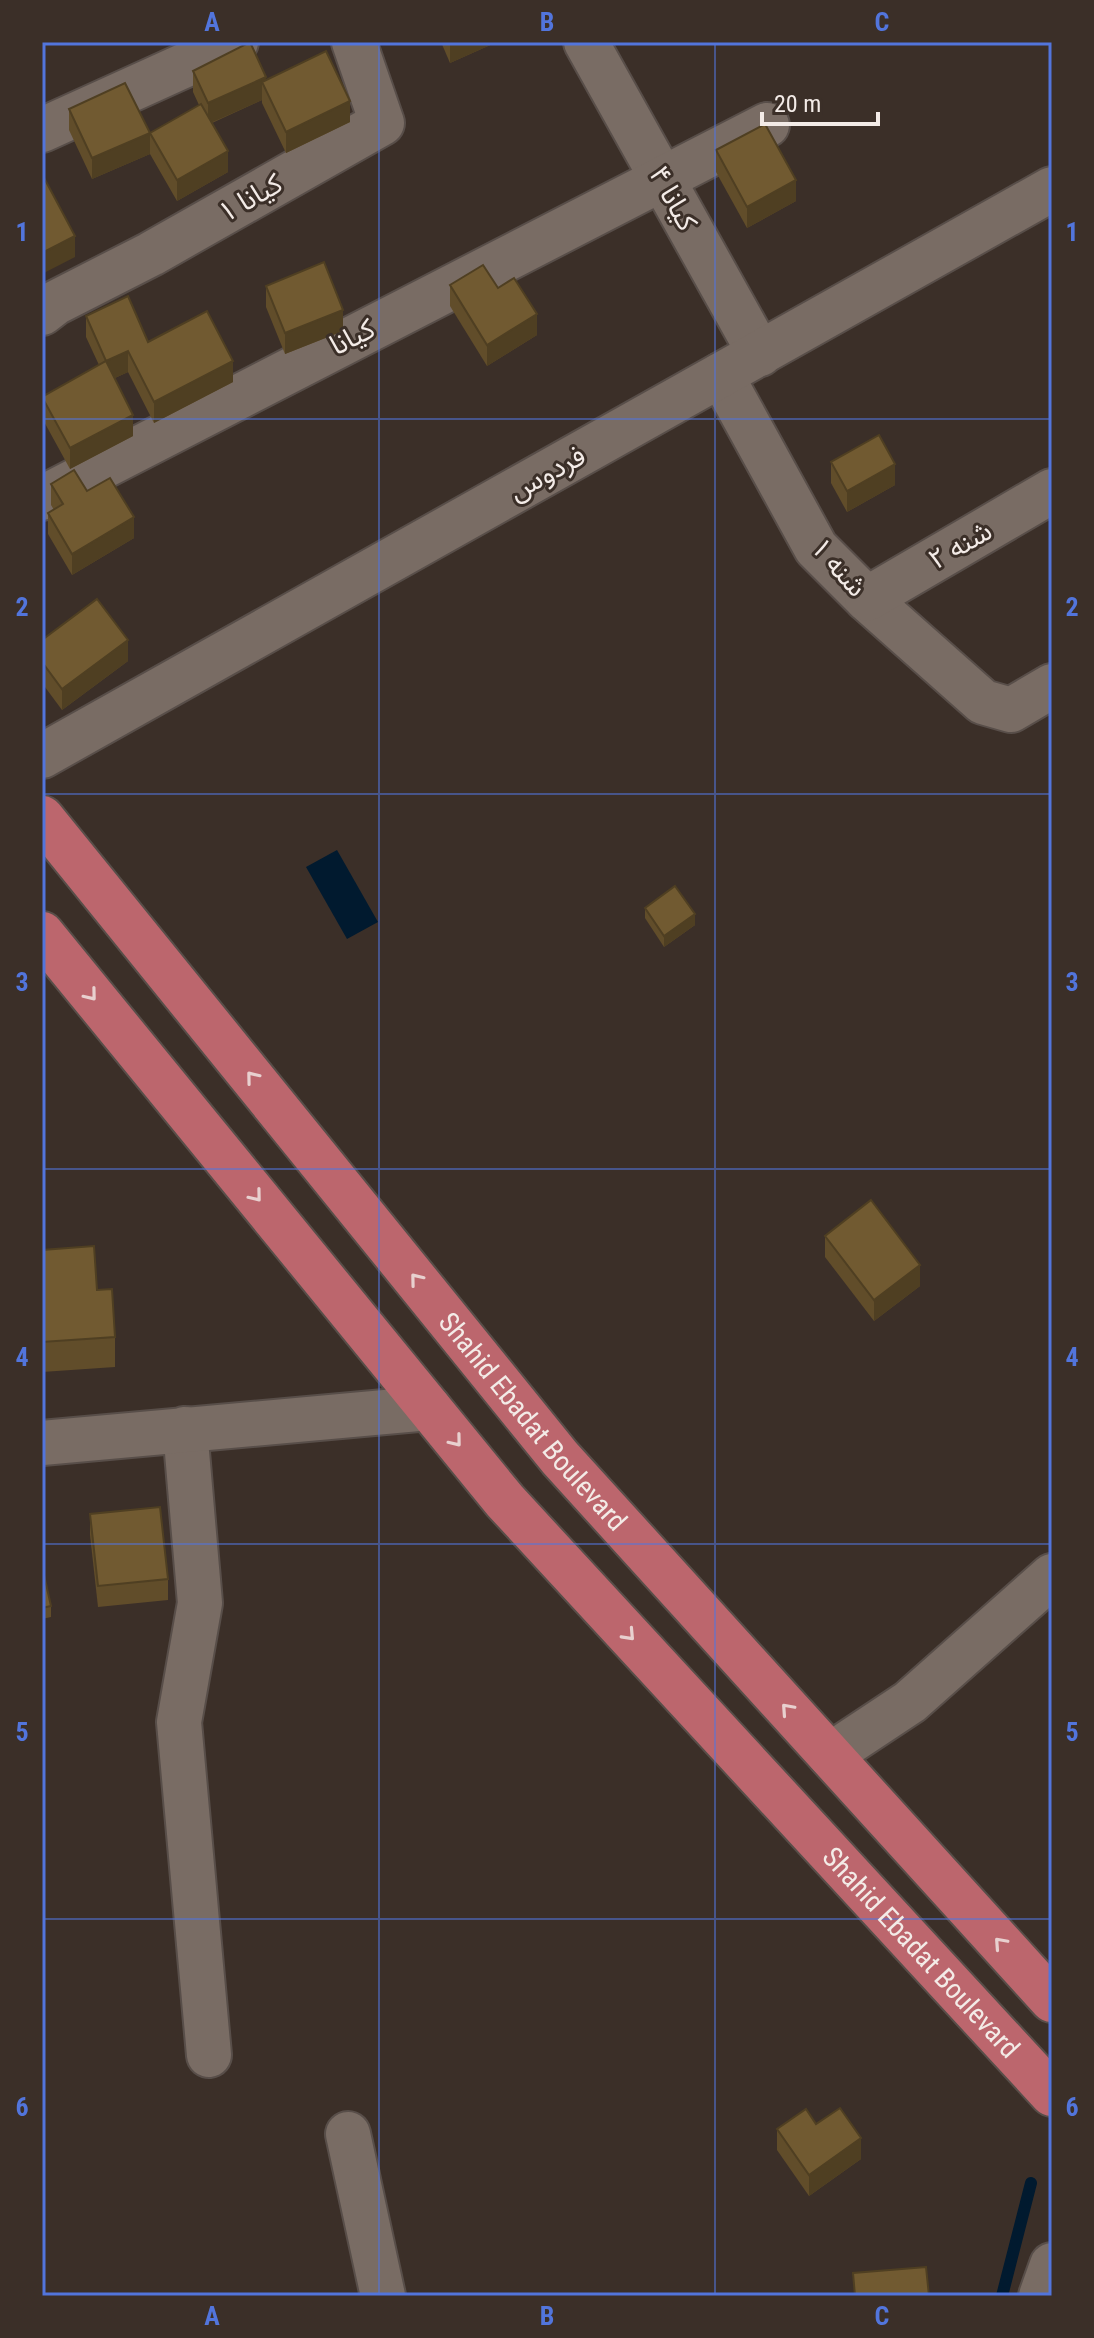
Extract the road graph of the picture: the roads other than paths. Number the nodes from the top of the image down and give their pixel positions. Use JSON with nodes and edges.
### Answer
{"nodes":[{"id":1,"x":354,"y":42,"type":"edge"},
{"id":2,"x":232,"y":43,"type":"edge"},
{"id":3,"x":590,"y":43,"type":"edge"},
{"id":4,"x":767,"y":125,"type":"edge"},
{"id":5,"x":42,"y":130,"type":"edge"},
{"id":6,"x":662,"y":177,"type":"junction"},
{"id":7,"x":1052,"y":189,"type":"edge"},
{"id":8,"x":42,"y":313,"type":"edge"},
{"id":9,"x":760,"y":354,"type":"junction"},
{"id":10,"x":721,"y":375,"type":"junction"},
{"id":11,"x":1052,"y":491,"type":"edge"},
{"id":12,"x":42,"y":498,"type":"edge"},
{"id":13,"x":867,"y":599,"type":"junction"},
{"id":14,"x":1052,"y":686,"type":"edge"},
{"id":15,"x":42,"y":756,"type":"edge"},
{"id":16,"x":42,"y":818,"type":"edge"},
{"id":17,"x":42,"y":934,"type":"edge"},
{"id":18,"x":429,"y":1408,"type":"junction"},
{"id":19,"x":185,"y":1429,"type":"junction"},
{"id":20,"x":42,"y":1443,"type":"edge"},
{"id":21,"x":560,"y":1458,"type":"junction"},
{"id":22,"x":505,"y":1501,"type":"junction"},
{"id":23,"x":1052,"y":1576,"type":"edge"},
{"id":24,"x":830,"y":1755,"type":"junction"},
{"id":25,"x":1052,"y":2000,"type":"edge"},
{"id":26,"x":209,"y":2055,"type":"dead end"},
{"id":27,"x":1052,"y":2094,"type":"edge"},
{"id":28,"x":348,"y":2134,"type":"dead end"},
{"id":29,"x":1052,"y":2265,"type":"edge"},
{"id":30,"x":383,"y":2296,"type":"edge"},
{"id":31,"x":1041,"y":2296,"type":"edge"}],
"edges":[{"from":1,"to":8,"type":"street","name":"کیانا ۱"},
{"from":2,"to":5,"type":"street"},
{"from":3,"to":6,"type":"street","name":"کیانا ۴"},
{"from":4,"to":6,"type":"street","name":"کیانا"},
{"from":6,"to":9,"type":"street","name":"کیانا ۴"},
{"from":6,"to":12,"type":"street","name":"کیانا"},
{"from":7,"to":9,"type":"street","name":"فردوس"},
{"from":9,"to":10,"type":"street","name":"فردوس"},
{"from":10,"to":13,"type":"street","name":"شنه ۱"},
{"from":10,"to":15,"type":"street","name":"فردوس"},
{"from":11,"to":13,"type":"street","name":"شنه ۲"},
{"from":13,"to":14,"type":"street","name":"شنه ۱"},
{"from":21,"to":16,"type":"main road","name":"Shahid Ebadat Boulevard","one_way":true},
{"from":17,"to":18,"type":"main road","name":"Shahid Ebadat Boulevard","one_way":true},
{"from":18,"to":19,"type":"street"},
{"from":18,"to":22,"type":"main road","name":"Shahid Ebadat Boulevard","one_way":true},
{"from":19,"to":20,"type":"street"},
{"from":19,"to":26,"type":"street"},
{"from":21,"to":22,"type":"main road"},
{"from":24,"to":21,"type":"main road","name":"Shahid Ebadat Boulevard","one_way":true},
{"from":22,"to":27,"type":"main road","name":"Shahid Ebadat Boulevard","one_way":true},
{"from":23,"to":24,"type":"street"},
{"from":25,"to":24,"type":"main road","name":"Shahid Ebadat Boulevard","one_way":true},
{"from":28,"to":30,"type":"street"},
{"from":29,"to":31,"type":"street"}]}
